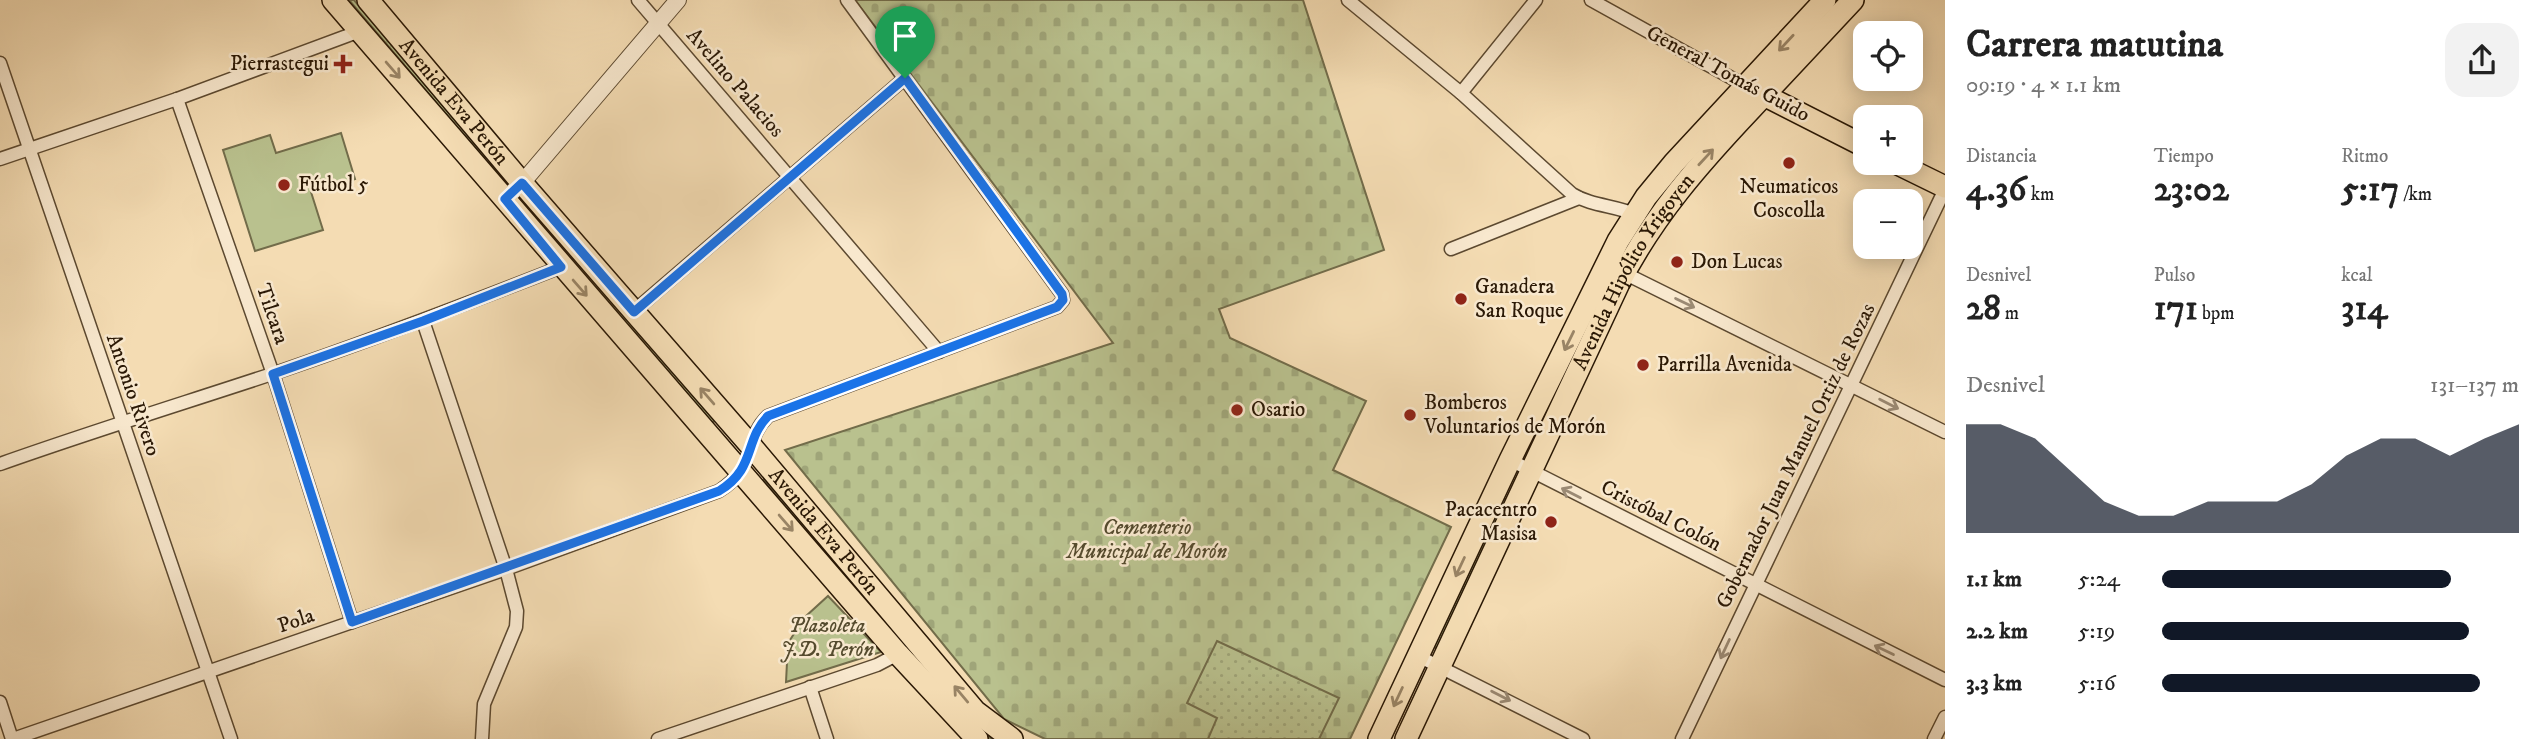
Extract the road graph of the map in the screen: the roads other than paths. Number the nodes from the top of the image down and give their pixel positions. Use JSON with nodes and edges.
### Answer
{"nodes":[{"id":1,"x":332,"y":0,"type":"edge"},
{"id":2,"x":368,"y":0,"type":"edge"},
{"id":3,"x":638,"y":0,"type":"edge"},
{"id":4,"x":678,"y":0,"type":"edge"},
{"id":5,"x":847,"y":0,"type":"edge"},
{"id":6,"x":1348,"y":0,"type":"edge"},
{"id":7,"x":1536,"y":0,"type":"edge"},
{"id":8,"x":1591,"y":0,"type":"edge"},
{"id":9,"x":1825,"y":0,"type":"edge"},
{"id":10,"x":1853,"y":0,"type":"edge"},
{"id":11,"x":658,"y":24,"type":"junction"},
{"id":12,"x":360,"y":32,"type":"junction"},
{"id":13,"x":0,"y":63,"type":"edge"},
{"id":14,"x":905,"y":78,"type":"junction"},
{"id":15,"x":1755,"y":91,"type":"junction"},
{"id":16,"x":1461,"y":93,"type":"junction"},
{"id":17,"x":177,"y":99,"type":"junction"},
{"id":18,"x":1853,"y":140,"type":"edge"},
{"id":19,"x":29,"y":148,"type":"junction"},
{"id":20,"x":0,"y":159,"type":"edge"},
{"id":21,"x":1920,"y":175,"type":"edge"},
{"id":22,"x":790,"y":176,"type":"junction"},
{"id":23,"x":522,"y":183,"type":"junction"},
{"id":24,"x":1945,"y":188,"type":"edge"},
{"id":25,"x":1578,"y":198,"type":"junction"},
{"id":26,"x":505,"y":199,"type":"junction"},
{"id":27,"x":1644,"y":218,"type":"junction"},
{"id":28,"x":1451,"y":249,"type":"dead end"},
{"id":29,"x":561,"y":267,"type":"junction"},
{"id":30,"x":1624,"y":273,"type":"junction"},
{"id":31,"x":634,"y":312,"type":"junction"},
{"id":32,"x":423,"y":321,"type":"junction"},
{"id":33,"x":939,"y":352,"type":"junction"},
{"id":34,"x":273,"y":374,"type":"junction"},
{"id":35,"x":1852,"y":385,"type":"junction"},
{"id":36,"x":122,"y":421,"type":"junction"},
{"id":37,"x":1945,"y":432,"type":"edge"},
{"id":38,"x":752,"y":447,"type":"junction"},
{"id":39,"x":1510,"y":460,"type":"junction"},
{"id":40,"x":0,"y":464,"type":"edge"},
{"id":41,"x":742,"y":471,"type":"junction"},
{"id":42,"x":1530,"y":472,"type":"junction"},
{"id":43,"x":506,"y":569,"type":"junction"},
{"id":44,"x":1755,"y":586,"type":"junction"},
{"id":45,"x":352,"y":622,"type":"junction"},
{"id":46,"x":898,"y":654,"type":"junction"},
{"id":47,"x":1418,"y":656,"type":"junction"},
{"id":48,"x":1440,"y":665,"type":"junction"},
{"id":49,"x":208,"y":671,"type":"junction"},
{"id":50,"x":1945,"y":680,"type":"edge"},
{"id":51,"x":810,"y":687,"type":"junction"},
{"id":52,"x":0,"y":702,"type":"edge"},
{"id":53,"x":1945,"y":717,"type":"edge"},
{"id":54,"x":13,"y":739,"type":"edge"},
{"id":55,"x":231,"y":739,"type":"edge"},
{"id":56,"x":482,"y":739,"type":"edge"},
{"id":57,"x":658,"y":739,"type":"edge"},
{"id":58,"x":827,"y":739,"type":"edge"},
{"id":59,"x":977,"y":739,"type":"edge"},
{"id":60,"x":1012,"y":739,"type":"edge"},
{"id":61,"x":1379,"y":739,"type":"edge"},
{"id":62,"x":1406,"y":739,"type":"edge"},
{"id":63,"x":1583,"y":739,"type":"edge"},
{"id":64,"x":1682,"y":739,"type":"edge"},
{"id":65,"x":1934,"y":739,"type":"edge"}],
"edges":[{"from":1,"to":12,"type":"main road","name":"Avenida Eva Perón"},
{"from":2,"to":23,"type":"main road","name":"Avenida Eva Perón"},
{"from":3,"to":11,"type":"street","name":"Avelino Palacios"},
{"from":4,"to":11,"type":"street"},
{"from":5,"to":14,"type":"street"},
{"from":6,"to":16,"type":"street"},
{"from":7,"to":16,"type":"street"},
{"from":8,"to":15,"type":"street","name":"General Tomás Guido"},
{"from":9,"to":15,"type":"main road","name":"Avenida Hipólito Yrigoyen","one_way":true},
{"from":10,"to":15,"type":"main road","name":"Avenida Hipólito Yrigoyen"},
{"from":11,"to":22,"type":"street","name":"Avelino Palacios"},
{"from":11,"to":23,"type":"street"},
{"from":12,"to":17,"type":"street"},
{"from":12,"to":26,"type":"main road","name":"Avenida Eva Perón","one_way":true},
{"from":13,"to":19,"type":"street","name":"Antonio Rivero"},
{"from":14,"to":22,"type":"street"},
{"from":14,"to":33,"type":"street"},
{"from":15,"to":18,"type":"main road","name":"General Tomás Guido"},
{"from":15,"to":27,"type":"main road","name":"Avenida Hipólito Yrigoyen"},
{"from":16,"to":25,"type":"street"},
{"from":17,"to":19,"type":"street"},
{"from":17,"to":34,"type":"street","name":"Tilcara"},
{"from":19,"to":20,"type":"street"},
{"from":19,"to":36,"type":"street","name":"Antonio Rivero"},
{"from":21,"to":24,"type":"main road"},
{"from":22,"to":31,"type":"street"},
{"from":22,"to":33,"type":"street","name":"Avelino Palacios"},
{"from":23,"to":26,"type":"street"},
{"from":23,"to":31,"type":"main road","name":"Avenida Eva Perón"},
{"from":24,"to":35,"type":"street","name":"Gobernador Juan Manuel Ortiz de Rozas"},
{"from":25,"to":27,"type":"street"},
{"from":25,"to":28,"type":"street"},
{"from":26,"to":29,"type":"main road","name":"Avenida Eva Perón"},
{"from":27,"to":30,"type":"main road","name":"Avenida Hipólito Yrigoyen"},
{"from":27,"to":39,"type":"main road","name":"Avenida Hipólito Yrigoyen","one_way":true},
{"from":29,"to":32,"type":"street"},
{"from":29,"to":41,"type":"main road","name":"Avenida Eva Perón","one_way":true},
{"from":30,"to":35,"type":"street","one_way":true},
{"from":30,"to":42,"type":"main road","name":"Avenida Hipólito Yrigoyen"},
{"from":38,"to":31,"type":"main road","name":"Avenida Eva Perón","one_way":true},
{"from":32,"to":34,"type":"street"},
{"from":32,"to":43,"type":"street"},
{"from":33,"to":38,"type":"street"},
{"from":34,"to":36,"type":"street"},
{"from":34,"to":45,"type":"street","name":"Tilcara"},
{"from":35,"to":37,"type":"street","one_way":true},
{"from":35,"to":44,"type":"street","name":"Gobernador Juan Manuel Ortiz de Rozas"},
{"from":36,"to":40,"type":"street"},
{"from":36,"to":49,"type":"street","name":"Antonio Rivero"},
{"from":38,"to":41,"type":"street"},
{"from":60,"to":38,"type":"main road","name":"Avenida Eva Perón","one_way":true},
{"from":39,"to":42,"type":"street","name":"Cristóbal Colón"},
{"from":39,"to":47,"type":"main road","name":"Avenida Hipólito Yrigoyen","one_way":true},
{"from":41,"to":43,"type":"street","name":"Pola"},
{"from":41,"to":46,"type":"main road","name":"Avenida Eva Perón","one_way":true},
{"from":44,"to":42,"type":"street","name":"Cristóbal Colón","one_way":true},
{"from":42,"to":48,"type":"main road","name":"Avenida Hipólito Yrigoyen"},
{"from":43,"to":45,"type":"street","name":"Pola"},
{"from":43,"to":56,"type":"street"},
{"from":50,"to":44,"type":"street","name":"Cristóbal Colón","one_way":true},
{"from":44,"to":64,"type":"street","name":"Gobernador Juan Manuel Ortiz de Rozas","one_way":true},
{"from":45,"to":49,"type":"street","name":"Pola"},
{"from":46,"to":51,"type":"street"},
{"from":46,"to":59,"type":"main road","name":"Avenida Eva Perón"},
{"from":47,"to":48,"type":"street"},
{"from":47,"to":61,"type":"main road","name":"Avenida Hipólito Yrigoyen","one_way":true},
{"from":48,"to":62,"type":"main road","name":"Avenida Hipólito Yrigoyen"},
{"from":48,"to":63,"type":"street","one_way":true},
{"from":49,"to":54,"type":"street","name":"Pola"},
{"from":49,"to":55,"type":"street","name":"Antonio Rivero"},
{"from":51,"to":57,"type":"street"},
{"from":51,"to":58,"type":"street"},
{"from":52,"to":54,"type":"street"},
{"from":53,"to":65,"type":"street"}]}
